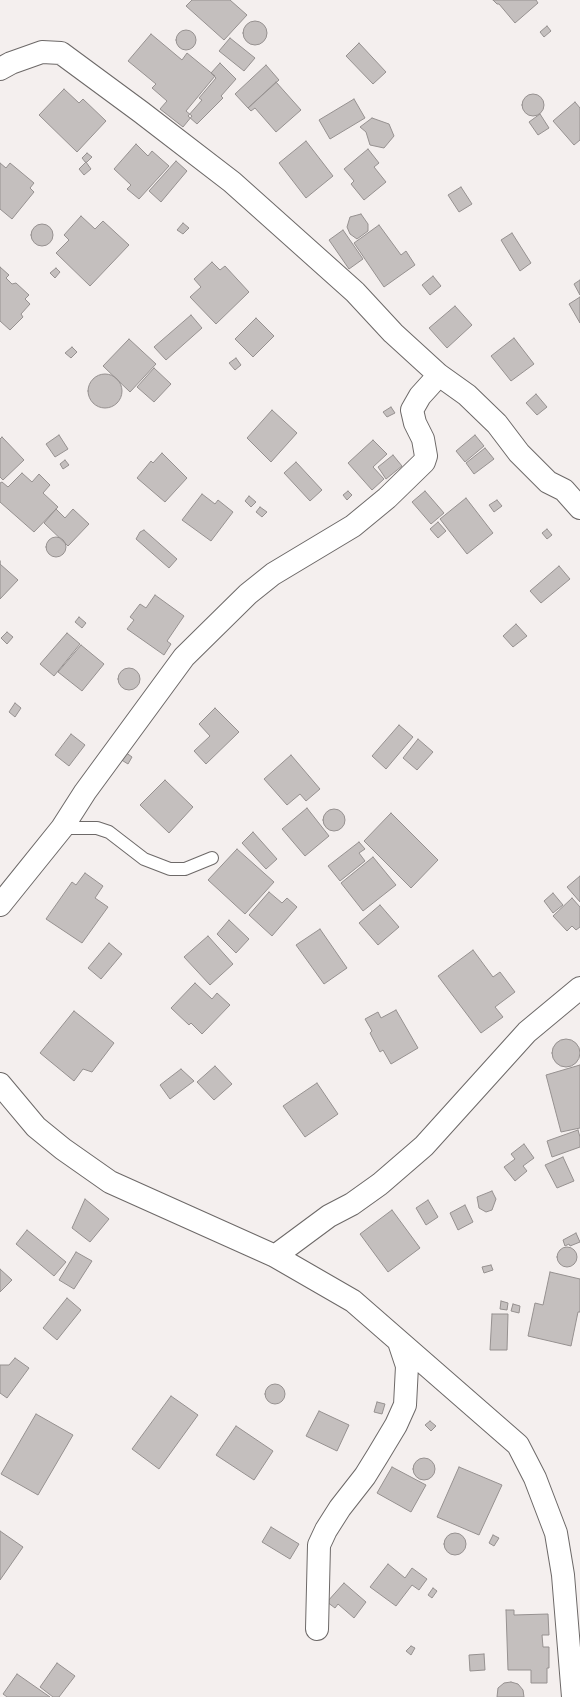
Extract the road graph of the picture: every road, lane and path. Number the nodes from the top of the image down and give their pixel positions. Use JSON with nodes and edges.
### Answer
{"nodes":[{"id":1,"x":0,"y":69,"type":"edge"},
{"id":2,"x":439,"y":375,"type":"junction"},
{"id":3,"x":580,"y":508,"type":"edge"},
{"id":4,"x":62,"y":828,"type":"junction"},
{"id":5,"x":212,"y":858,"type":"dead end"},
{"id":6,"x":0,"y":905,"type":"edge"},
{"id":7,"x":580,"y":988,"type":"edge"},
{"id":8,"x":0,"y":1086,"type":"edge"},
{"id":9,"x":275,"y":1256,"type":"junction"},
{"id":10,"x":399,"y":1342,"type":"junction"},
{"id":11,"x":317,"y":1629,"type":"dead end"},
{"id":12,"x":573,"y":1697,"type":"edge"}],
"edges":[{"from":1,"to":2,"type":"street"},
{"from":2,"to":3,"type":"street"},
{"from":2,"to":4,"type":"street"},
{"from":4,"to":5,"type":"lane"},
{"from":4,"to":6,"type":"street"},
{"from":7,"to":9,"type":"street"},
{"from":8,"to":9,"type":"street"},
{"from":9,"to":10,"type":"street"},
{"from":10,"to":11,"type":"street"},
{"from":10,"to":12,"type":"street"}]}
